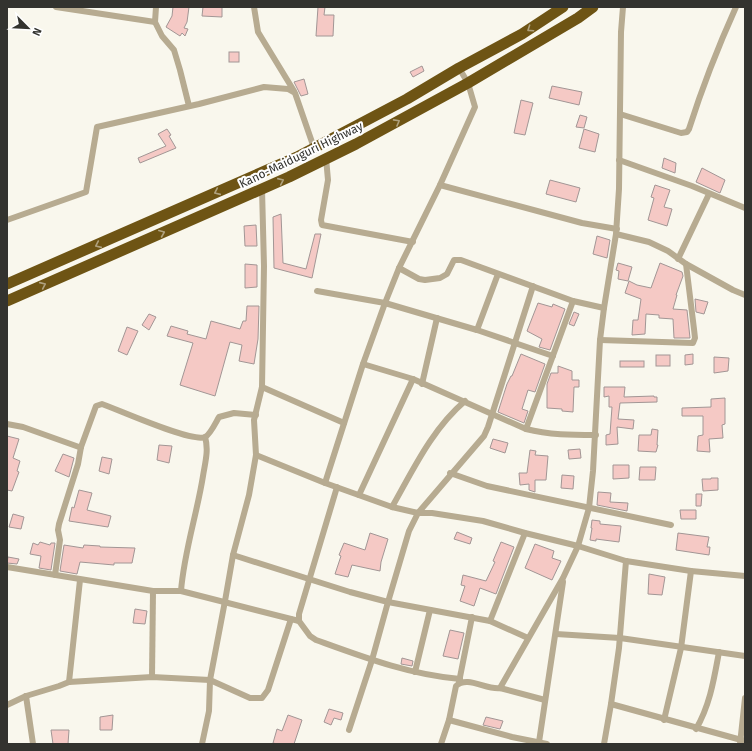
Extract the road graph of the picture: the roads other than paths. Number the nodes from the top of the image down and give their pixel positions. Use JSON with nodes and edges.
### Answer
{"nodes":[{"id":1,"x":56,"y":7,"type":"edge"},
{"id":2,"x":156,"y":7,"type":"edge"},
{"id":3,"x":254,"y":7,"type":"edge"},
{"id":4,"x":563,"y":7,"type":"edge"},
{"id":5,"x":593,"y":7,"type":"edge"},
{"id":6,"x":623,"y":7,"type":"edge"},
{"id":7,"x":736,"y":7,"type":"edge"},
{"id":8,"x":155,"y":22,"type":"junction"},
{"id":9,"x":459,"y":68,"type":"junction"},
{"id":10,"x":468,"y":82,"type":"junction"},
{"id":11,"x":295,"y":93,"type":"junction"},
{"id":12,"x":189,"y":106,"type":"junction"},
{"id":13,"x":620,"y":114,"type":"junction"},
{"id":14,"x":314,"y":148,"type":"junction"},
{"id":15,"x":326,"y":158,"type":"junction"},
{"id":16,"x":619,"y":160,"type":"junction"},
{"id":17,"x":440,"y":185,"type":"junction"},
{"id":18,"x":262,"y":189,"type":"junction"},
{"id":19,"x":709,"y":194,"type":"junction"},
{"id":20,"x":745,"y":208,"type":"edge"},
{"id":21,"x":7,"y":220,"type":"edge"},
{"id":22,"x":616,"y":231,"type":"junction"},
{"id":23,"x":413,"y":242,"type":"junction"},
{"id":24,"x":678,"y":258,"type":"junction"},
{"id":25,"x":686,"y":264,"type":"junction"},
{"id":26,"x":399,"y":268,"type":"junction"},
{"id":27,"x":498,"y":274,"type":"junction"},
{"id":28,"x":7,"y":284,"type":"edge"},
{"id":29,"x":533,"y":286,"type":"junction"},
{"id":30,"x":317,"y":291,"type":"dead end"},
{"id":31,"x":745,"y":295,"type":"edge"},
{"id":32,"x":7,"y":301,"type":"edge"},
{"id":33,"x":573,"y":301,"type":"junction"},
{"id":34,"x":384,"y":303,"type":"junction"},
{"id":35,"x":604,"y":308,"type":"junction"},
{"id":36,"x":437,"y":318,"type":"junction"},
{"id":37,"x":477,"y":330,"type":"junction"},
{"id":38,"x":600,"y":340,"type":"junction"},
{"id":39,"x":514,"y":342,"type":"junction"},
{"id":40,"x":553,"y":356,"type":"junction"},
{"id":41,"x":363,"y":364,"type":"junction"},
{"id":42,"x":414,"y":379,"type":"junction"},
{"id":43,"x":422,"y":384,"type":"junction"},
{"id":44,"x":262,"y":387,"type":"junction"},
{"id":45,"x":465,"y":401,"type":"junction"},
{"id":46,"x":492,"y":413,"type":"junction"},
{"id":47,"x":256,"y":415,"type":"junction"},
{"id":48,"x":344,"y":423,"type":"junction"},
{"id":49,"x":7,"y":424,"type":"edge"},
{"id":50,"x":526,"y":429,"type":"junction"},
{"id":51,"x":596,"y":435,"type":"junction"},
{"id":52,"x":205,"y":437,"type":"junction"},
{"id":53,"x":82,"y":447,"type":"junction"},
{"id":54,"x":256,"y":455,"type":"junction"},
{"id":55,"x":450,"y":474,"type":"junction"},
{"id":56,"x":325,"y":483,"type":"junction"},
{"id":57,"x":337,"y":487,"type":"junction"},
{"id":58,"x":359,"y":495,"type":"junction"},
{"id":59,"x":392,"y":507,"type":"junction"},
{"id":60,"x":589,"y":508,"type":"junction"},
{"id":61,"x":418,"y":513,"type":"junction"},
{"id":62,"x":671,"y":525,"type":"dead end"},
{"id":63,"x":526,"y":533,"type":"junction"},
{"id":64,"x":578,"y":546,"type":"junction"},
{"id":65,"x":233,"y":555,"type":"junction"},
{"id":66,"x":626,"y":561,"type":"junction"},
{"id":67,"x":7,"y":567,"type":"edge"},
{"id":68,"x":691,"y":571,"type":"junction"},
{"id":69,"x":55,"y":575,"type":"junction"},
{"id":70,"x":745,"y":576,"type":"edge"},
{"id":71,"x":563,"y":578,"type":"junction"},
{"id":72,"x":310,"y":579,"type":"junction"},
{"id":73,"x":80,"y":580,"type":"junction"},
{"id":74,"x":182,"y":590,"type":"junction"},
{"id":75,"x":153,"y":591,"type":"junction"},
{"id":76,"x":225,"y":601,"type":"junction"},
{"id":77,"x":388,"y":602,"type":"junction"},
{"id":78,"x":430,"y":610,"type":"junction"},
{"id":79,"x":472,"y":617,"type":"junction"},
{"id":80,"x":291,"y":619,"type":"junction"},
{"id":81,"x":490,"y":620,"type":"junction"},
{"id":82,"x":299,"y":621,"type":"junction"},
{"id":83,"x":556,"y":634,"type":"junction"},
{"id":84,"x":528,"y":638,"type":"junction"},
{"id":85,"x":620,"y":638,"type":"junction"},
{"id":86,"x":681,"y":648,"type":"junction"},
{"id":87,"x":719,"y":652,"type":"junction"},
{"id":88,"x":745,"y":656,"type":"edge"},
{"id":89,"x":372,"y":660,"type":"junction"},
{"id":90,"x":416,"y":672,"type":"junction"},
{"id":91,"x":152,"y":678,"type":"junction"},
{"id":92,"x":210,"y":680,"type":"junction"},
{"id":93,"x":460,"y":681,"type":"junction"},
{"id":94,"x":69,"y":682,"type":"junction"},
{"id":95,"x":500,"y":688,"type":"junction"},
{"id":96,"x":26,"y":696,"type":"junction"},
{"id":97,"x":745,"y":698,"type":"edge"},
{"id":98,"x":546,"y":700,"type":"junction"},
{"id":99,"x":611,"y":704,"type":"junction"},
{"id":100,"x":7,"y":705,"type":"edge"},
{"id":101,"x":449,"y":720,"type":"junction"},
{"id":102,"x":664,"y":720,"type":"junction"},
{"id":103,"x":696,"y":728,"type":"junction"},
{"id":104,"x":349,"y":730,"type":"dead end"},
{"id":105,"x":539,"y":742,"type":"junction"},
{"id":106,"x":742,"y":742,"type":"edge"},
{"id":107,"x":33,"y":744,"type":"edge"},
{"id":108,"x":202,"y":744,"type":"edge"},
{"id":109,"x":441,"y":744,"type":"edge"},
{"id":110,"x":547,"y":744,"type":"edge"},
{"id":111,"x":604,"y":744,"type":"edge"}],
"edges":[{"from":1,"to":8,"type":"street"},
{"from":2,"to":8,"type":"street"},
{"from":3,"to":11,"type":"street"},
{"from":4,"to":9,"type":"highway","name":"Kano-Maiduguri Highway","one_way":true},
{"from":5,"to":10,"type":"highway","name":"Kano-Maiduguri Highway"},
{"from":6,"to":13,"type":"street"},
{"from":7,"to":13,"type":"street"},
{"from":8,"to":12,"type":"street"},
{"from":9,"to":10,"type":"street"},
{"from":9,"to":14,"type":"highway","name":"Kano-Maiduguri Highway"},
{"from":15,"to":10,"type":"highway","name":"Kano-Maiduguri Highway","one_way":true},
{"from":10,"to":17,"type":"street"},
{"from":11,"to":12,"type":"street"},
{"from":11,"to":14,"type":"street"},
{"from":12,"to":21,"type":"street"},
{"from":13,"to":16,"type":"street"},
{"from":14,"to":28,"type":"highway","name":"Kano-Maiduguri Highway","one_way":true},
{"from":18,"to":15,"type":"highway","name":"Kano-Maiduguri Highway","one_way":true},
{"from":15,"to":23,"type":"street"},
{"from":16,"to":19,"type":"street"},
{"from":16,"to":22,"type":"street"},
{"from":17,"to":22,"type":"street"},
{"from":17,"to":23,"type":"street"},
{"from":32,"to":18,"type":"highway","name":"Kano-Maiduguri Highway","one_way":true},
{"from":18,"to":44,"type":"street"},
{"from":19,"to":20,"type":"street"},
{"from":19,"to":24,"type":"street"},
{"from":22,"to":24,"type":"street"},
{"from":22,"to":35,"type":"street"},
{"from":23,"to":26,"type":"street"},
{"from":24,"to":25,"type":"street"},
{"from":25,"to":31,"type":"street"},
{"from":25,"to":38,"type":"street"},
{"from":26,"to":27,"type":"street"},
{"from":26,"to":34,"type":"street"},
{"from":27,"to":29,"type":"street"},
{"from":27,"to":37,"type":"street"},
{"from":29,"to":33,"type":"street"},
{"from":29,"to":39,"type":"street"},
{"from":30,"to":34,"type":"street"},
{"from":33,"to":35,"type":"street"},
{"from":33,"to":40,"type":"street"},
{"from":34,"to":36,"type":"street"},
{"from":34,"to":41,"type":"street"},
{"from":35,"to":38,"type":"street"},
{"from":36,"to":37,"type":"street"},
{"from":36,"to":43,"type":"street"},
{"from":37,"to":39,"type":"street"},
{"from":38,"to":51,"type":"street"},
{"from":39,"to":40,"type":"street"},
{"from":39,"to":46,"type":"street"},
{"from":40,"to":50,"type":"street"},
{"from":41,"to":42,"type":"street"},
{"from":41,"to":48,"type":"street"},
{"from":42,"to":43,"type":"street"},
{"from":42,"to":58,"type":"street"},
{"from":43,"to":45,"type":"street"},
{"from":44,"to":47,"type":"street"},
{"from":44,"to":48,"type":"street"},
{"from":45,"to":46,"type":"street"},
{"from":45,"to":59,"type":"street"},
{"from":46,"to":50,"type":"street"},
{"from":46,"to":55,"type":"street"},
{"from":47,"to":52,"type":"street"},
{"from":47,"to":54,"type":"street"},
{"from":48,"to":56,"type":"street"},
{"from":49,"to":53,"type":"street"},
{"from":50,"to":51,"type":"street"},
{"from":51,"to":60,"type":"street"},
{"from":52,"to":53,"type":"street"},
{"from":52,"to":74,"type":"street"},
{"from":53,"to":69,"type":"street"},
{"from":54,"to":56,"type":"street"},
{"from":54,"to":65,"type":"street"},
{"from":55,"to":60,"type":"street"},
{"from":55,"to":61,"type":"street"},
{"from":56,"to":57,"type":"street"},
{"from":57,"to":58,"type":"street"},
{"from":57,"to":72,"type":"street"},
{"from":58,"to":59,"type":"street"},
{"from":59,"to":61,"type":"street"},
{"from":60,"to":62,"type":"street"},
{"from":60,"to":64,"type":"street"},
{"from":61,"to":63,"type":"street"},
{"from":61,"to":77,"type":"street"},
{"from":63,"to":64,"type":"street"},
{"from":63,"to":81,"type":"street"},
{"from":64,"to":66,"type":"street"},
{"from":64,"to":71,"type":"street"},
{"from":65,"to":72,"type":"street"},
{"from":65,"to":76,"type":"street"},
{"from":66,"to":68,"type":"street"},
{"from":66,"to":85,"type":"street"},
{"from":67,"to":69,"type":"street"},
{"from":68,"to":70,"type":"street"},
{"from":68,"to":86,"type":"street"},
{"from":69,"to":73,"type":"street"},
{"from":71,"to":83,"type":"street"},
{"from":71,"to":84,"type":"street"},
{"from":72,"to":77,"type":"street"},
{"from":72,"to":82,"type":"street"},
{"from":73,"to":75,"type":"street"},
{"from":73,"to":94,"type":"street"},
{"from":74,"to":75,"type":"street"},
{"from":74,"to":76,"type":"street"},
{"from":75,"to":91,"type":"street"},
{"from":76,"to":80,"type":"street"},
{"from":76,"to":92,"type":"street"},
{"from":77,"to":78,"type":"street"},
{"from":77,"to":89,"type":"street"},
{"from":78,"to":79,"type":"street"},
{"from":78,"to":90,"type":"street"},
{"from":79,"to":81,"type":"street"},
{"from":79,"to":93,"type":"street"},
{"from":80,"to":82,"type":"street"},
{"from":80,"to":92,"type":"street"},
{"from":81,"to":84,"type":"street"},
{"from":82,"to":89,"type":"street"},
{"from":83,"to":85,"type":"street"},
{"from":83,"to":98,"type":"street"},
{"from":84,"to":95,"type":"street"},
{"from":85,"to":86,"type":"street"},
{"from":85,"to":99,"type":"street"},
{"from":86,"to":87,"type":"street"},
{"from":86,"to":102,"type":"street"},
{"from":87,"to":88,"type":"street"},
{"from":87,"to":103,"type":"street"},
{"from":89,"to":90,"type":"street"},
{"from":89,"to":104,"type":"street"},
{"from":90,"to":93,"type":"street"},
{"from":91,"to":92,"type":"street"},
{"from":91,"to":94,"type":"street"},
{"from":92,"to":108,"type":"street"},
{"from":93,"to":95,"type":"street"},
{"from":93,"to":101,"type":"street"},
{"from":94,"to":96,"type":"street"},
{"from":95,"to":98,"type":"street"},
{"from":96,"to":100,"type":"street"},
{"from":96,"to":107,"type":"street"},
{"from":97,"to":106,"type":"street"},
{"from":98,"to":105,"type":"street"},
{"from":99,"to":102,"type":"street"},
{"from":99,"to":111,"type":"street"},
{"from":101,"to":105,"type":"street"},
{"from":101,"to":109,"type":"street"},
{"from":102,"to":103,"type":"street"},
{"from":103,"to":106,"type":"street"},
{"from":105,"to":110,"type":"street"}]}
